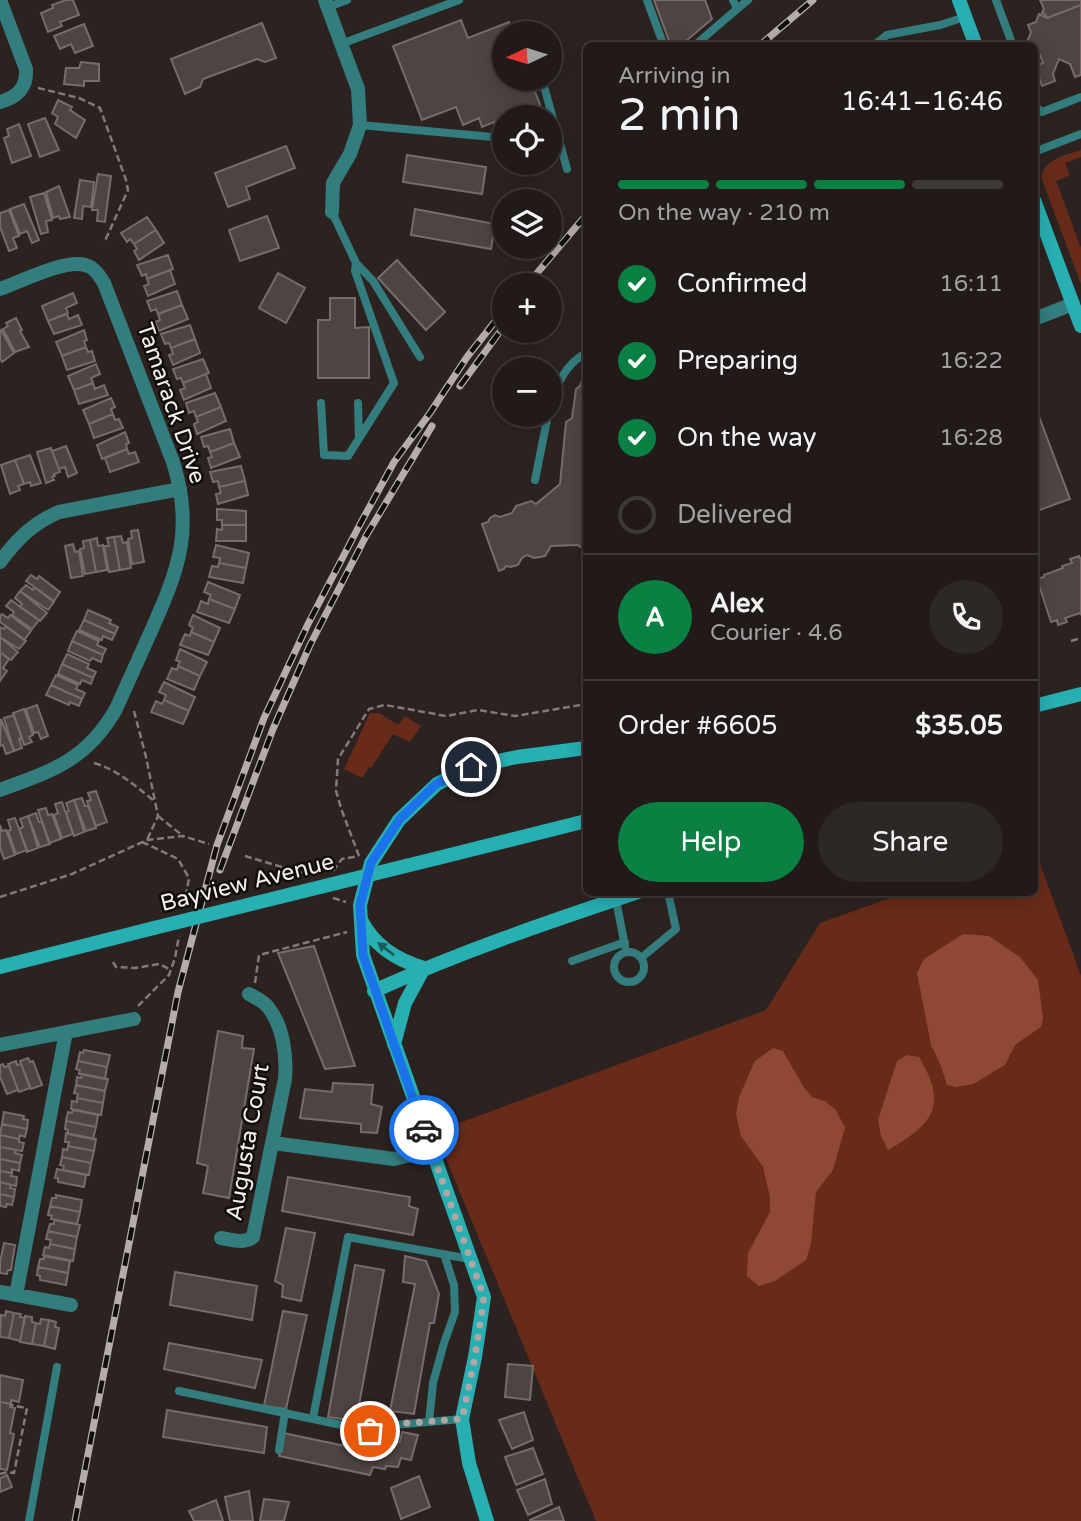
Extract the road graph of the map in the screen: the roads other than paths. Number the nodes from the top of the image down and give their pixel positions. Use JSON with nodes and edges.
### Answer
{"nodes":[{"id":1,"x":0,"y":0,"type":"edge"},
{"id":2,"x":347,"y":0,"type":"edge"},
{"id":3,"x":459,"y":0,"type":"edge"},
{"id":4,"x":647,"y":0,"type":"edge"},
{"id":5,"x":733,"y":0,"type":"edge"},
{"id":6,"x":748,"y":0,"type":"edge"},
{"id":7,"x":959,"y":0,"type":"edge"},
{"id":8,"x":996,"y":0,"type":"edge"},
{"id":9,"x":327,"y":3,"type":"edge"},
{"id":10,"x":737,"y":9,"type":"junction"},
{"id":11,"x":965,"y":17,"type":"junction"},
{"id":12,"x":663,"y":42,"type":"edge"},
{"id":13,"x":699,"y":42,"type":"edge"},
{"id":14,"x":878,"y":42,"type":"edge"},
{"id":15,"x":974,"y":42,"type":"edge"},
{"id":16,"x":1012,"y":42,"type":"edge"},
{"id":17,"x":341,"y":44,"type":"junction"},
{"id":18,"x":1081,"y":97,"type":"edge"},
{"id":19,"x":0,"y":102,"type":"edge"},
{"id":20,"x":1038,"y":109,"type":"edge"},
{"id":21,"x":360,"y":125,"type":"junction"},
{"id":22,"x":1081,"y":134,"type":"edge"},
{"id":23,"x":492,"y":137,"type":"edge"},
{"id":24,"x":1038,"y":150,"type":"edge"},
{"id":25,"x":562,"y":159,"type":"edge"},
{"id":26,"x":566,"y":169,"type":"dead end"},
{"id":27,"x":1038,"y":211,"type":"edge"},
{"id":28,"x":332,"y":212,"type":"joint"},
{"id":29,"x":356,"y":263,"type":"junction"},
{"id":30,"x":0,"y":289,"type":"edge"},
{"id":31,"x":1073,"y":304,"type":"junction"},
{"id":32,"x":1038,"y":318,"type":"edge"},
{"id":33,"x":1081,"y":326,"type":"edge"},
{"id":34,"x":583,"y":355,"type":"edge"},
{"id":35,"x":421,"y":357,"type":"dead end"},
{"id":36,"x":562,"y":379,"type":"edge"},
{"id":37,"x":321,"y":403,"type":"dead end"},
{"id":38,"x":358,"y":403,"type":"dead end"},
{"id":39,"x":546,"y":427,"type":"edge"},
{"id":40,"x":359,"y":438,"type":"junction"},
{"id":41,"x":536,"y":480,"type":"dead end"},
{"id":42,"x":180,"y":489,"type":"junction"},
{"id":43,"x":0,"y":562,"type":"edge"},
{"id":44,"x":1081,"y":694,"type":"edge"},
{"id":45,"x":1038,"y":705,"type":"edge"},
{"id":46,"x":583,"y":748,"type":"edge"},
{"id":47,"x":0,"y":790,"type":"edge"},
{"id":48,"x":583,"y":822,"type":"edge"},
{"id":49,"x":627,"y":896,"type":"edge"},
{"id":50,"x":669,"y":896,"type":"edge"},
{"id":51,"x":616,"y":900,"type":"junction"},
{"id":52,"x":359,"y":916,"type":"junction"},
{"id":53,"x":625,"y":942,"type":"junction"},
{"id":54,"x":627,"y":952,"type":"junction"},
{"id":55,"x":641,"y":958,"type":"junction"},
{"id":56,"x":572,"y":961,"type":"dead end"},
{"id":57,"x":0,"y":967,"type":"edge"},
{"id":58,"x":424,"y":968,"type":"junction"},
{"id":59,"x":374,"y":991,"type":"junction"},
{"id":60,"x":251,"y":995,"type":"road end"},
{"id":61,"x":135,"y":1019,"type":"dead end"},
{"id":62,"x":66,"y":1032,"type":"junction"},
{"id":63,"x":0,"y":1045,"type":"edge"},
{"id":64,"x":394,"y":1045,"type":"junction"},
{"id":65,"x":272,"y":1143,"type":"junction"},
{"id":66,"x":431,"y":1150,"type":"junction"},
{"id":67,"x":221,"y":1238,"type":"dead end"},
{"id":68,"x":444,"y":1254,"type":"junction"},
{"id":69,"x":470,"y":1259,"type":"junction"},
{"id":70,"x":0,"y":1292,"type":"edge"},
{"id":71,"x":16,"y":1295,"type":"junction"},
{"id":72,"x":71,"y":1305,"type":"dead end"},
{"id":73,"x":57,"y":1367,"type":"dead end"},
{"id":74,"x":179,"y":1391,"type":"dead end"},
{"id":75,"x":285,"y":1412,"type":"junction"},
{"id":76,"x":313,"y":1418,"type":"junction"},
{"id":77,"x":462,"y":1419,"type":"junction"},
{"id":78,"x":429,"y":1422,"type":"junction"},
{"id":79,"x":279,"y":1450,"type":"dead end"},
{"id":80,"x":29,"y":1521,"type":"edge"},
{"id":81,"x":487,"y":1521,"type":"edge"}],
"edges":[{"from":1,"to":19,"type":"street"},
{"from":2,"to":9,"type":"lane"},
{"from":3,"to":17,"type":"lane"},
{"from":4,"to":12,"type":"lane"},
{"from":5,"to":10,"type":"lane"},
{"from":6,"to":10,"type":"lane"},
{"from":7,"to":11,"type":"street"},
{"from":8,"to":16,"type":"lane"},
{"from":9,"to":17,"type":"street"},
{"from":10,"to":13,"type":"lane"},
{"from":11,"to":14,"type":"lane"},
{"from":11,"to":15,"type":"street"},
{"from":17,"to":21,"type":"street"},
{"from":18,"to":20,"type":"lane"},
{"from":21,"to":23,"type":"lane"},
{"from":21,"to":28,"type":"street"},
{"from":22,"to":24,"type":"lane"},
{"from":25,"to":26,"type":"lane"},
{"from":27,"to":31,"type":"street"},
{"from":28,"to":29,"type":"lane"},
{"from":29,"to":35,"type":"lane"},
{"from":29,"to":40,"type":"lane"},
{"from":30,"to":42,"type":"street","name":"Tamarack Drive"},
{"from":31,"to":32,"type":"street"},
{"from":31,"to":33,"type":"street"},
{"from":34,"to":36,"type":"lane"},
{"from":37,"to":40,"type":"lane"},
{"from":38,"to":40,"type":"lane"},
{"from":39,"to":41,"type":"lane"},
{"from":42,"to":43,"type":"street"},
{"from":42,"to":47,"type":"street","name":"Tamarack Drive"},
{"from":44,"to":45,"type":"street"},
{"from":46,"to":52,"type":"street"},
{"from":48,"to":57,"type":"street","name":"Bayview Avenue","bridge":true},
{"from":49,"to":51,"type":"street"},
{"from":50,"to":55,"type":"lane"},
{"from":51,"to":53,"type":"lane"},
{"from":51,"to":58,"type":"street"},
{"from":58,"to":52,"type":"street","one_way":true},
{"from":52,"to":59,"type":"street"},
{"from":53,"to":54,"type":"lane"},
{"from":53,"to":56,"type":"lane"},
{"from":54,"to":55,"type":"lane"},
{"from":54,"to":55,"type":"lane"},
{"from":58,"to":59,"type":"street"},
{"from":58,"to":64,"type":"street"},
{"from":59,"to":64,"type":"street"},
{"from":60,"to":65,"type":"street","name":"Augusta Court"},
{"from":61,"to":62,"type":"street"},
{"from":62,"to":63,"type":"street"},
{"from":62,"to":71,"type":"street"},
{"from":64,"to":66,"type":"street"},
{"from":65,"to":66,"type":"street"},
{"from":65,"to":67,"type":"street","name":"Augusta Court"},
{"from":66,"to":69,"type":"street"},
{"from":68,"to":69,"type":"lane"},
{"from":68,"to":76,"type":"lane"},
{"from":68,"to":78,"type":"lane"},
{"from":69,"to":77,"type":"street"},
{"from":70,"to":71,"type":"street"},
{"from":71,"to":72,"type":"street"},
{"from":73,"to":80,"type":"lane"},
{"from":74,"to":75,"type":"lane"},
{"from":75,"to":76,"type":"lane"},
{"from":75,"to":79,"type":"lane"},
{"from":76,"to":78,"type":"lane"},
{"from":77,"to":78,"type":"lane"},
{"from":77,"to":81,"type":"street"}]}
